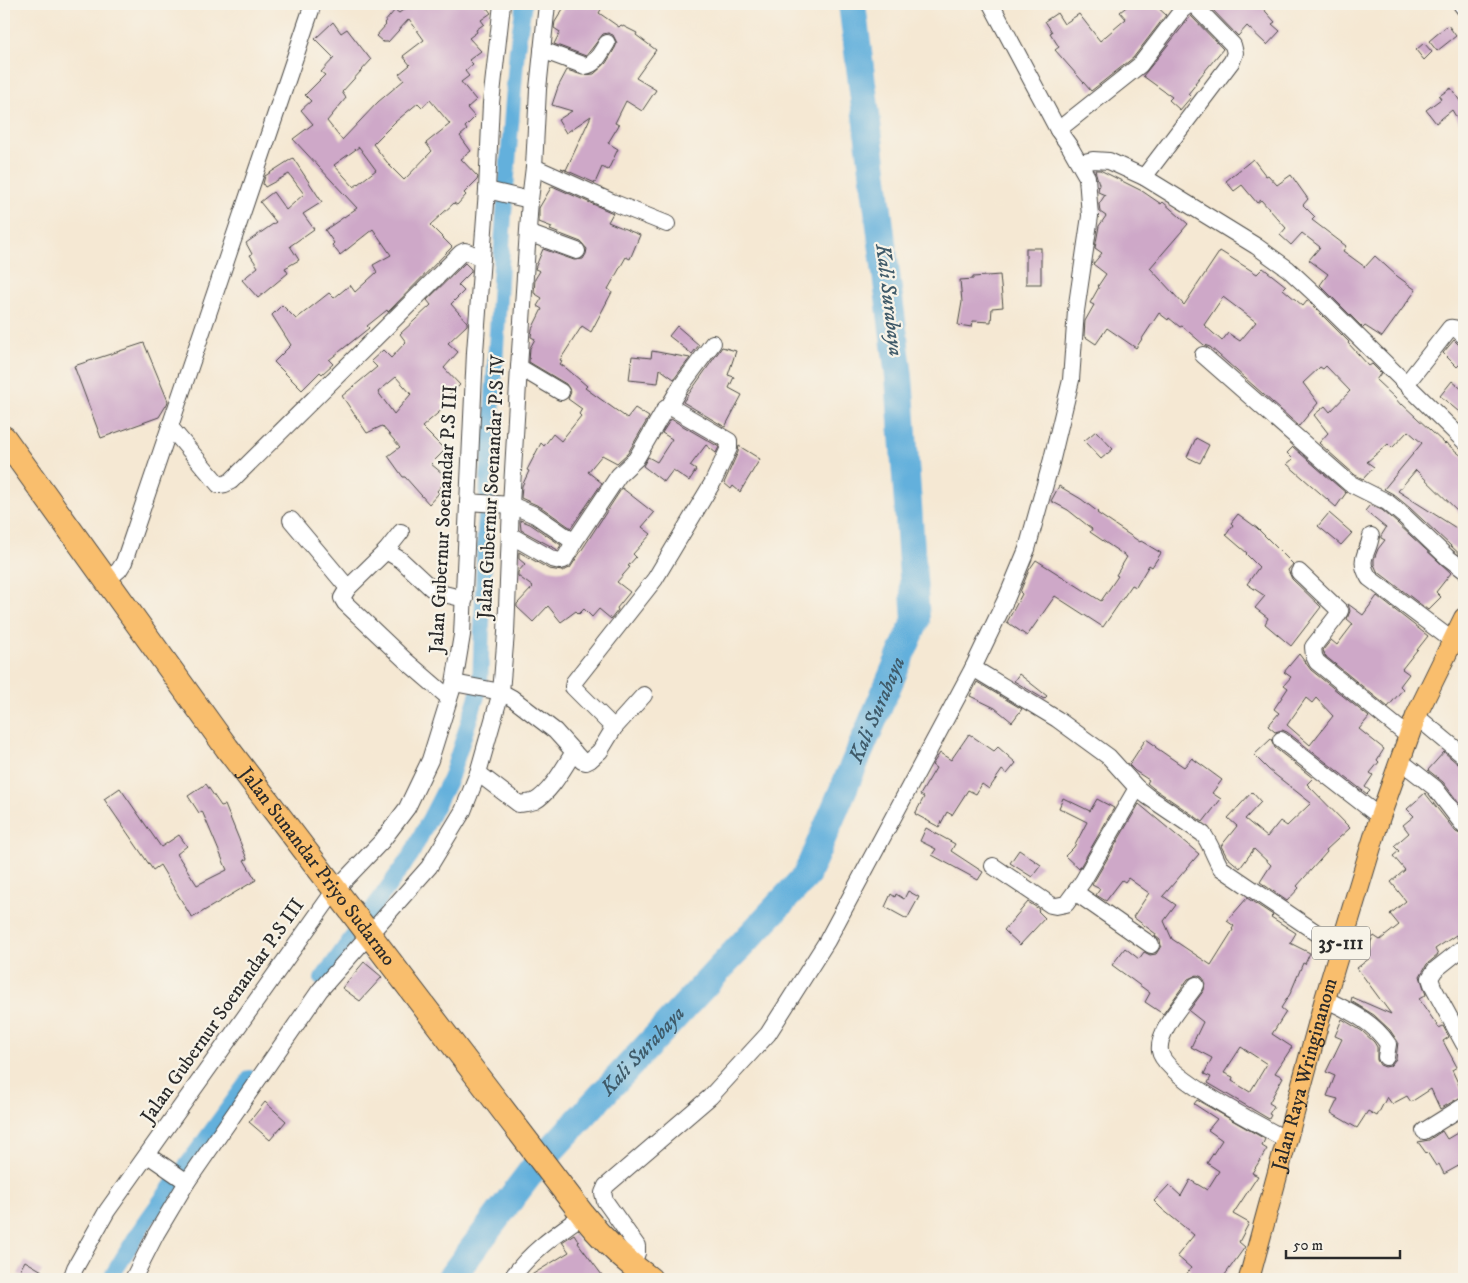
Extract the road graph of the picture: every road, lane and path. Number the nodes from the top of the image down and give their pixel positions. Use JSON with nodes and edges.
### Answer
{"nodes":[{"id":1,"x":312,"y":4,"type":"edge"},
{"id":2,"x":502,"y":4,"type":"edge"},
{"id":3,"x":547,"y":4,"type":"edge"},
{"id":4,"x":991,"y":4,"type":"edge"},
{"id":5,"x":1189,"y":4,"type":"edge"},
{"id":6,"x":1461,"y":4,"type":"edge"},
{"id":7,"x":1464,"y":8,"type":"edge"},
{"id":8,"x":606,"y":43,"type":"dead end"},
{"id":9,"x":542,"y":50,"type":"junction"},
{"id":10,"x":1058,"y":130,"type":"junction"},
{"id":11,"x":1080,"y":163,"type":"junction"},
{"id":12,"x":534,"y":167,"type":"junction"},
{"id":13,"x":1144,"y":177,"type":"junction"},
{"id":14,"x":492,"y":191,"type":"junction"},
{"id":15,"x":526,"y":199,"type":"junction"},
{"id":16,"x":667,"y":224,"type":"dead end"},
{"id":17,"x":528,"y":233,"type":"junction"},
{"id":18,"x":577,"y":252,"type":"dead end"},
{"id":19,"x":482,"y":258,"type":"junction"},
{"id":20,"x":1464,"y":336,"type":"edge"},
{"id":21,"x":713,"y":344,"type":"dead end"},
{"id":22,"x":1203,"y":355,"type":"dead end"},
{"id":23,"x":519,"y":367,"type":"junction"},
{"id":24,"x":1407,"y":383,"type":"junction"},
{"id":25,"x":561,"y":392,"type":"dead end"},
{"id":26,"x":669,"y":406,"type":"junction"},
{"id":27,"x":170,"y":427,"type":"junction"},
{"id":28,"x":4,"y":438,"type":"edge"},
{"id":29,"x":1464,"y":441,"type":"edge"},
{"id":30,"x":472,"y":502,"type":"junction"},
{"id":31,"x":508,"y":504,"type":"junction"},
{"id":32,"x":291,"y":520,"type":"dead end"},
{"id":33,"x":401,"y":532,"type":"dead end"},
{"id":34,"x":510,"y":535,"type":"junction"},
{"id":35,"x":1371,"y":536,"type":"dead end"},
{"id":36,"x":574,"y":542,"type":"junction"},
{"id":37,"x":386,"y":551,"type":"junction"},
{"id":38,"x":1464,"y":570,"type":"edge"},
{"id":39,"x":1299,"y":572,"type":"dead end"},
{"id":40,"x":106,"y":581,"type":"junction"},
{"id":41,"x":348,"y":588,"type":"junction"},
{"id":42,"x":465,"y":599,"type":"junction"},
{"id":43,"x":1464,"y":618,"type":"edge"},
{"id":44,"x":1453,"y":641,"type":"junction"},
{"id":45,"x":974,"y":668,"type":"junction"},
{"id":46,"x":457,"y":689,"type":"junction"},
{"id":47,"x":498,"y":692,"type":"junction"},
{"id":48,"x":644,"y":695,"type":"dead end"},
{"id":49,"x":1416,"y":716,"type":"junction"},
{"id":50,"x":614,"y":728,"type":"junction"},
{"id":51,"x":1408,"y":736,"type":"junction"},
{"id":52,"x":1281,"y":740,"type":"dead end"},
{"id":53,"x":574,"y":752,"type":"junction"},
{"id":54,"x":1464,"y":756,"type":"edge"},
{"id":55,"x":1399,"y":760,"type":"junction"},
{"id":56,"x":478,"y":773,"type":"junction"},
{"id":57,"x":1137,"y":788,"type":"junction"},
{"id":58,"x":1380,"y":817,"type":"junction"},
{"id":59,"x":1464,"y":826,"type":"edge"},
{"id":60,"x":993,"y":866,"type":"dead end"},
{"id":61,"x":1075,"y":892,"type":"junction"},
{"id":62,"x":339,"y":894,"type":"junction"},
{"id":63,"x":368,"y":932,"type":"junction"},
{"id":64,"x":1151,"y":945,"type":"dead end"},
{"id":65,"x":1464,"y":946,"type":"edge"},
{"id":66,"x":1339,"y":948,"type":"junction"},
{"id":67,"x":1196,"y":986,"type":"dead end"},
{"id":68,"x":1325,"y":999,"type":"junction"},
{"id":69,"x":1464,"y":1044,"type":"edge"},
{"id":70,"x":1386,"y":1057,"type":"dead end"},
{"id":71,"x":1464,"y":1106,"type":"edge"},
{"id":72,"x":1424,"y":1130,"type":"dead end"},
{"id":73,"x":1287,"y":1140,"type":"junction"},
{"id":74,"x":152,"y":1158,"type":"junction"},
{"id":75,"x":184,"y":1179,"type":"junction"},
{"id":76,"x":580,"y":1211,"type":"junction"},
{"id":77,"x":641,"y":1273,"type":"edge"},
{"id":78,"x":515,"y":1277,"type":"edge"},
{"id":79,"x":71,"y":1279,"type":"edge"},
{"id":80,"x":133,"y":1279,"type":"edge"},
{"id":81,"x":1249,"y":1279,"type":"edge"}],
"edges":[{"from":1,"to":27,"type":"street"},
{"from":2,"to":14,"type":"street","name":"Jalan Gubernur Soenandar P.S III"},
{"from":3,"to":9,"type":"street","name":"Jalan Gubernur Soenandar P.S IV"},
{"from":4,"to":10,"type":"street"},
{"from":5,"to":10,"type":"street"},
{"from":5,"to":13,"type":"street"},
{"from":6,"to":7,"type":"street"},
{"from":8,"to":9,"type":"street"},
{"from":9,"to":12,"type":"street","name":"Jalan Gubernur Soenandar P.S IV"},
{"from":10,"to":11,"type":"street"},
{"from":11,"to":13,"type":"street"},
{"from":11,"to":45,"type":"street"},
{"from":12,"to":15,"type":"street","name":"Jalan Gubernur Soenandar P.S IV"},
{"from":12,"to":16,"type":"street"},
{"from":13,"to":24,"type":"street"},
{"from":14,"to":15,"type":"street"},
{"from":14,"to":19,"type":"street","name":"Jalan Gubernur Soenandar P.S III"},
{"from":15,"to":17,"type":"street","name":"Jalan Gubernur Soenandar P.S IV"},
{"from":17,"to":18,"type":"street"},
{"from":17,"to":23,"type":"street","name":"Jalan Gubernur Soenandar P.S IV"},
{"from":19,"to":27,"type":"street"},
{"from":19,"to":30,"type":"street","name":"Jalan Gubernur Soenandar P.S III"},
{"from":20,"to":24,"type":"street"},
{"from":21,"to":26,"type":"street"},
{"from":22,"to":38,"type":"street"},
{"from":23,"to":25,"type":"street"},
{"from":23,"to":31,"type":"street","name":"Jalan Gubernur Soenandar P.S IV"},
{"from":24,"to":29,"type":"street"},
{"from":26,"to":36,"type":"street"},
{"from":26,"to":50,"type":"street"},
{"from":27,"to":40,"type":"street"},
{"from":28,"to":40,"type":"highway","name":"Jalan Sunandar Priyo Sudarmo"},
{"from":30,"to":31,"type":"street"},
{"from":30,"to":42,"type":"street","name":"Jalan Gubernur Soenandar P.S III"},
{"from":31,"to":34,"type":"street","name":"Jalan Gubernur Soenandar P.S IV"},
{"from":31,"to":36,"type":"street"},
{"from":32,"to":41,"type":"street"},
{"from":33,"to":37,"type":"street"},
{"from":34,"to":36,"type":"street"},
{"from":34,"to":47,"type":"street","name":"Jalan Gubernur Soenandar P.S IV"},
{"from":35,"to":44,"type":"street"},
{"from":37,"to":41,"type":"street"},
{"from":37,"to":42,"type":"street"},
{"from":39,"to":51,"type":"street"},
{"from":40,"to":62,"type":"highway","name":"Jalan Sunandar Priyo Sudarmo"},
{"from":41,"to":46,"type":"street"},
{"from":42,"to":46,"type":"street","name":"Jalan Gubernur Soenandar P.S III"},
{"from":43,"to":44,"type":"main road","name":"Jalan Raya Wringinanom","number":"35-111"},
{"from":44,"to":49,"type":"main road","name":"Jalan Raya Wringinanom","number":"35-111"},
{"from":45,"to":57,"type":"street"},
{"from":45,"to":77,"type":"street"},
{"from":46,"to":47,"type":"street"},
{"from":46,"to":62,"type":"street","name":"Jalan Gubernur Soenandar P.S III"},
{"from":47,"to":53,"type":"street"},
{"from":47,"to":56,"type":"street","name":"Jalan Gubernur Soenandar P.S IV"},
{"from":48,"to":50,"type":"street"},
{"from":49,"to":51,"type":"main road","name":"Jalan Raya Wringinanom","number":"35-111"},
{"from":49,"to":54,"type":"street"},
{"from":50,"to":53,"type":"street"},
{"from":51,"to":55,"type":"main road","name":"Jalan Raya Wringinanom","number":"35-111"},
{"from":52,"to":58,"type":"street"},
{"from":53,"to":56,"type":"street"},
{"from":55,"to":58,"type":"main road","name":"Jalan Raya Wringinanom","number":"35-111"},
{"from":55,"to":59,"type":"street"},
{"from":56,"to":63,"type":"street","name":"Jalan Gubernur Soenandar P.S IV"},
{"from":57,"to":61,"type":"street"},
{"from":57,"to":66,"type":"street"},
{"from":58,"to":66,"type":"main road","name":"Jalan Raya Wringinanom","number":"35-111"},
{"from":60,"to":61,"type":"street"},
{"from":61,"to":64,"type":"street"},
{"from":62,"to":63,"type":"highway","name":"Jalan Sunandar Priyo Sudarmo"},
{"from":62,"to":74,"type":"street","name":"Jalan Gubernur Soenandar P.S III"},
{"from":63,"to":75,"type":"street","name":"Jalan Gubernur Soenandar P.S IV"},
{"from":63,"to":76,"type":"highway","name":"Jalan Sunandar Priyo Sudarmo"},
{"from":65,"to":69,"type":"street"},
{"from":66,"to":68,"type":"main road","name":"Jalan Raya Wringinanom","number":"35-111"},
{"from":67,"to":73,"type":"street"},
{"from":68,"to":70,"type":"street"},
{"from":68,"to":73,"type":"main road","name":"Jalan Raya Wringinanom","number":"35-111"},
{"from":71,"to":72,"type":"street"},
{"from":73,"to":81,"type":"main road","name":"Jalan Raya Wringinanom","number":"35-111"},
{"from":74,"to":75,"type":"street"},
{"from":74,"to":79,"type":"street","name":"Jalan Gubernur Soenandar P.S III"},
{"from":75,"to":80,"type":"street","name":"Jalan Gubernur Soenandar P.S IV"},
{"from":76,"to":77,"type":"highway","name":"Jalan Sunandar Priyo Sudarmo"},
{"from":76,"to":78,"type":"street"}]}
